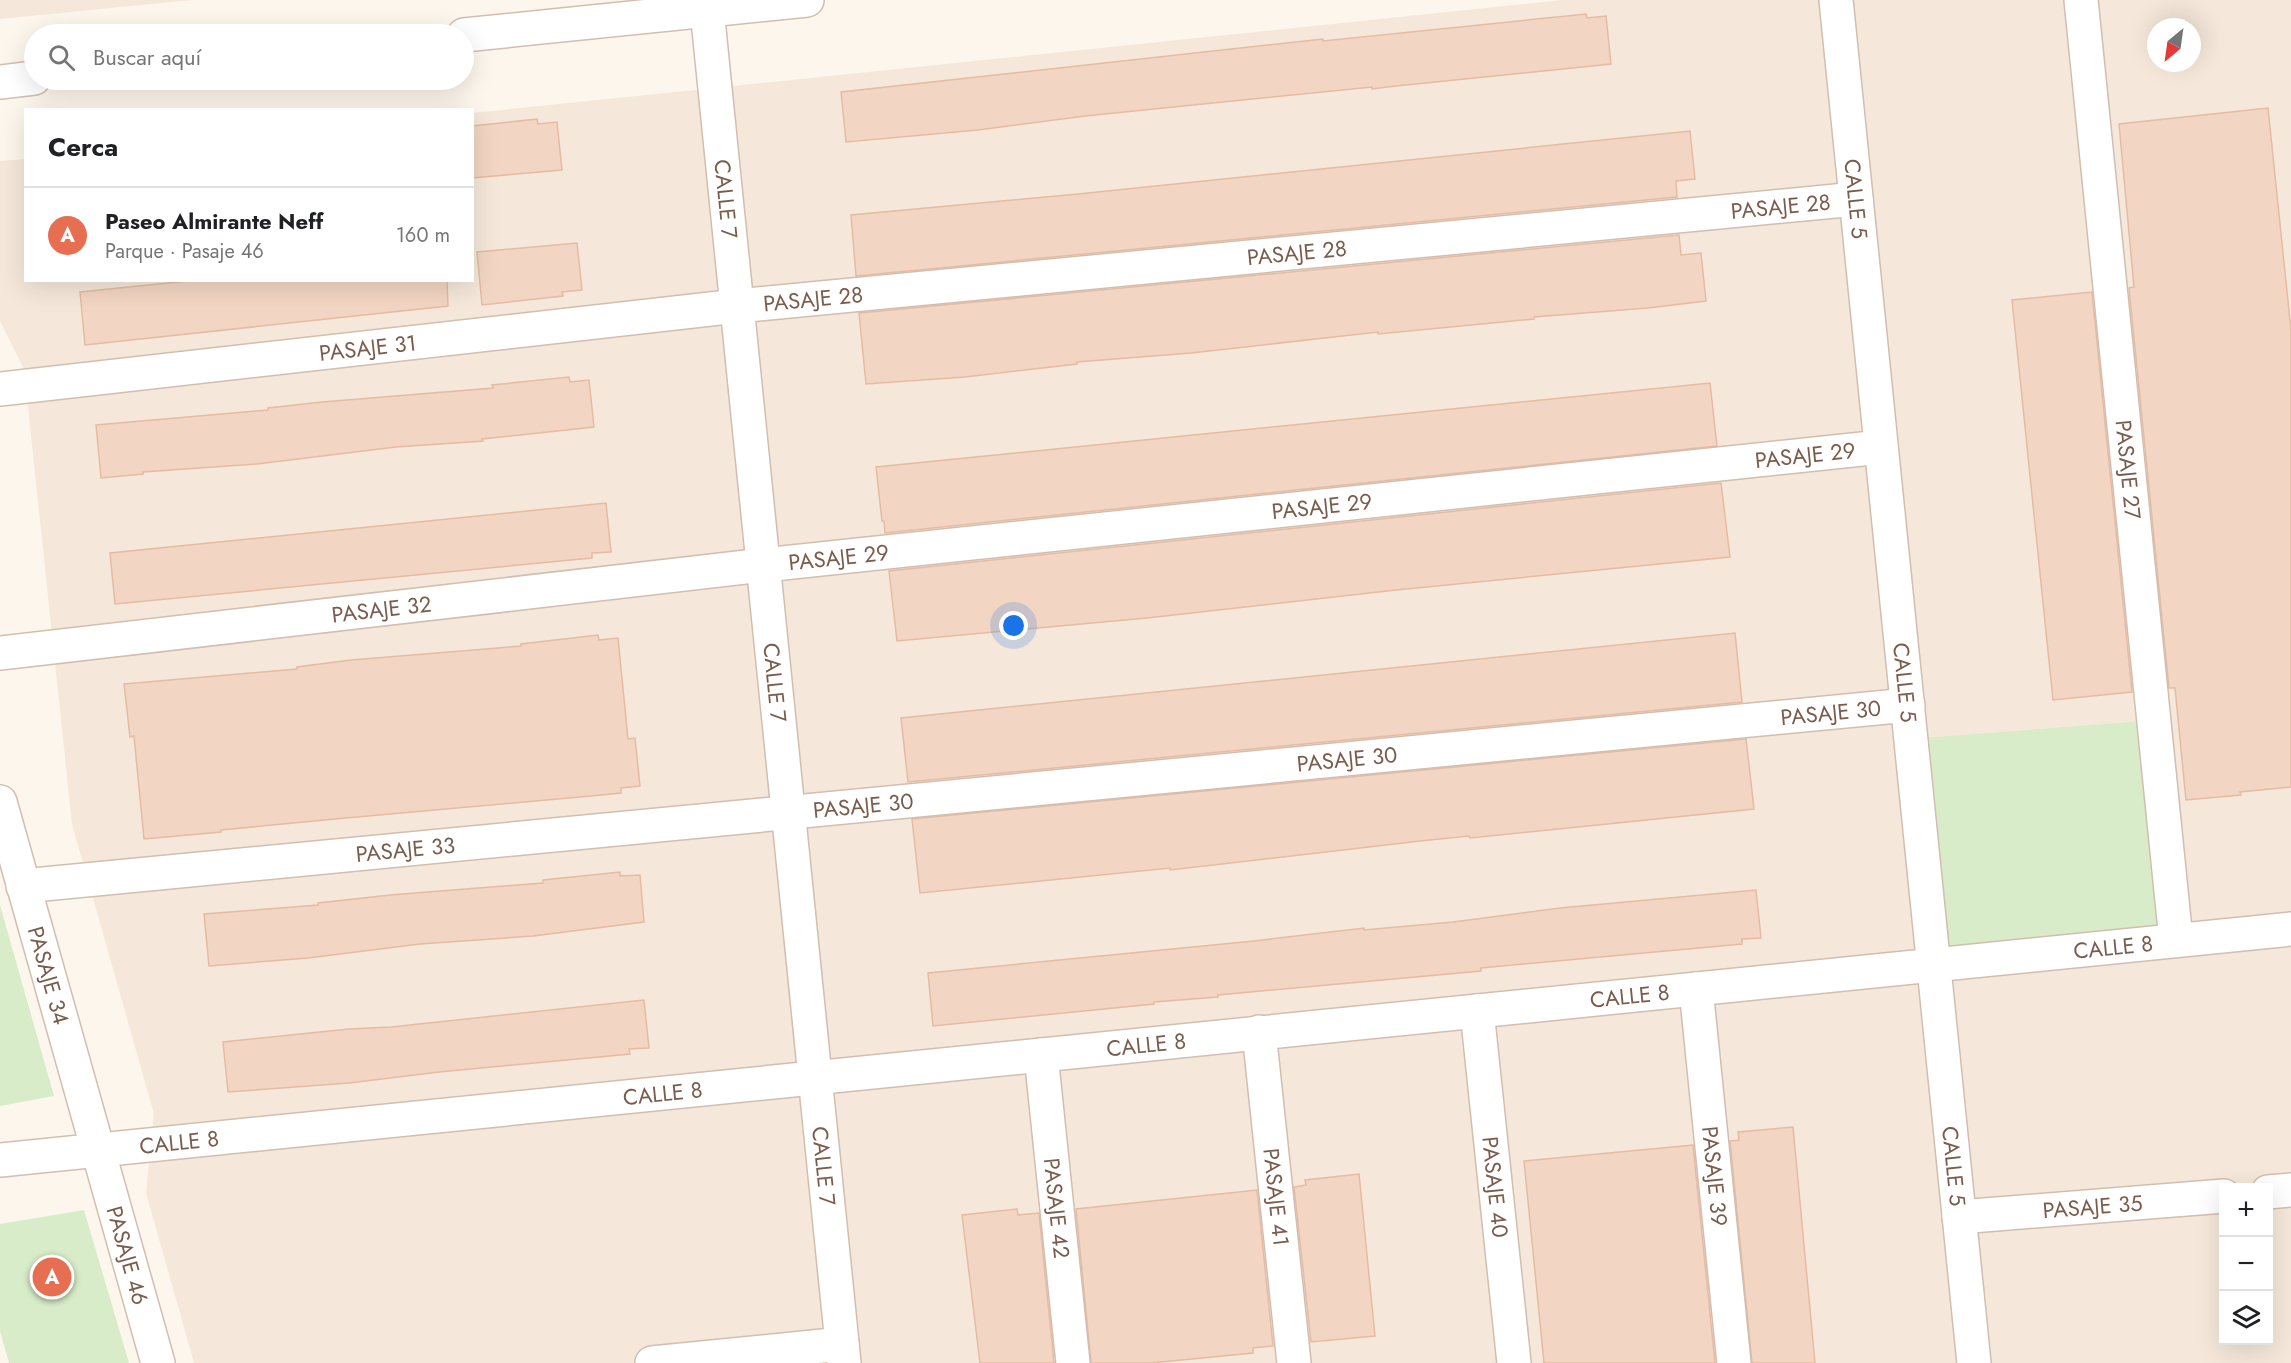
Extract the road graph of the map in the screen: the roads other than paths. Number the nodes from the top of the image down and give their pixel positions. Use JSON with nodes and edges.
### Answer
{"nodes":[{"id":1,"x":807,"y":0,"type":"edge"},
{"id":2,"x":1836,"y":0,"type":"edge"},
{"id":3,"x":2081,"y":0,"type":"edge"},
{"id":4,"x":707,"y":5,"type":"edge"},
{"id":5,"x":474,"y":34,"type":"edge"},
{"id":6,"x":24,"y":79,"type":"edge"},
{"id":7,"x":0,"y":82,"type":"edge"},
{"id":8,"x":1857,"y":199,"type":"junction"},
{"id":9,"x":737,"y":306,"type":"junction"},
{"id":10,"x":0,"y":389,"type":"edge"},
{"id":11,"x":1881,"y":447,"type":"junction"},
{"id":12,"x":764,"y":565,"type":"junction"},
{"id":13,"x":0,"y":653,"type":"edge"},
{"id":14,"x":1908,"y":705,"type":"junction"},
{"id":15,"x":0,"y":802,"type":"edge"},
{"id":16,"x":788,"y":813,"type":"junction"},
{"id":17,"x":23,"y":886,"type":"junction"},
{"id":18,"x":2291,"y":929,"type":"edge"},
{"id":19,"x":2176,"y":940,"type":"junction"},
{"id":20,"x":1934,"y":965,"type":"junction"},
{"id":21,"x":1696,"y":988,"type":"junction"},
{"id":22,"x":1477,"y":1011,"type":"junction"},
{"id":23,"x":1259,"y":1032,"type":"junction"},
{"id":24,"x":1041,"y":1055,"type":"junction"},
{"id":25,"x":815,"y":1077,"type":"junction"},
{"id":26,"x":97,"y":1149,"type":"junction"},
{"id":27,"x":0,"y":1160,"type":"edge"},
{"id":28,"x":2291,"y":1190,"type":"edge"},
{"id":29,"x":2273,"y":1192,"type":"edge"},
{"id":30,"x":2219,"y":1196,"type":"edge"},
{"id":31,"x":1959,"y":1217,"type":"junction"},
{"id":32,"x":843,"y":1354,"type":"edge"},
{"id":33,"x":158,"y":1363,"type":"edge"},
{"id":34,"x":652,"y":1363,"type":"edge"},
{"id":35,"x":1073,"y":1363,"type":"edge"},
{"id":36,"x":1294,"y":1363,"type":"edge"},
{"id":37,"x":1514,"y":1363,"type":"edge"},
{"id":38,"x":1734,"y":1363,"type":"edge"},
{"id":39,"x":1974,"y":1363,"type":"edge"}],
"edges":[{"from":1,"to":4,"type":"street"},
{"from":2,"to":8,"type":"street","name":"CALLE 5"},
{"from":3,"to":19,"type":"street","name":"PASAJE 27"},
{"from":4,"to":5,"type":"street"},
{"from":4,"to":9,"type":"street","name":"CALLE 7"},
{"from":6,"to":7,"type":"street"},
{"from":8,"to":9,"type":"street","name":"PASAJE 28"},
{"from":8,"to":11,"type":"street","name":"CALLE 5"},
{"from":9,"to":10,"type":"street","name":"PASAJE 31"},
{"from":9,"to":12,"type":"street","name":"CALLE 7"},
{"from":11,"to":12,"type":"street","name":"PASAJE 29"},
{"from":11,"to":14,"type":"street","name":"CALLE 5"},
{"from":12,"to":13,"type":"street","name":"PASAJE 32"},
{"from":12,"to":16,"type":"street","name":"CALLE 7"},
{"from":14,"to":16,"type":"street","name":"PASAJE 30"},
{"from":14,"to":20,"type":"street","name":"CALLE 5"},
{"from":15,"to":17,"type":"street","name":"PASAJE 34"},
{"from":16,"to":17,"type":"street","name":"PASAJE 33"},
{"from":16,"to":25,"type":"street","name":"CALLE 7"},
{"from":17,"to":26,"type":"street","name":"PASAJE 34"},
{"from":18,"to":19,"type":"street","name":"CALLE 8"},
{"from":19,"to":20,"type":"street","name":"CALLE 8"},
{"from":20,"to":21,"type":"street","name":"CALLE 8"},
{"from":20,"to":31,"type":"street","name":"CALLE 5"},
{"from":21,"to":22,"type":"street","name":"CALLE 8"},
{"from":21,"to":38,"type":"street","name":"PASAJE 39"},
{"from":22,"to":23,"type":"street","name":"CALLE 8"},
{"from":22,"to":37,"type":"street","name":"PASAJE 40"},
{"from":23,"to":24,"type":"street","name":"CALLE 8"},
{"from":23,"to":36,"type":"street","name":"PASAJE 41"},
{"from":24,"to":25,"type":"street","name":"CALLE 8"},
{"from":24,"to":35,"type":"street","name":"PASAJE 42"},
{"from":25,"to":26,"type":"street","name":"CALLE 8"},
{"from":25,"to":32,"type":"street","name":"CALLE 7"},
{"from":26,"to":27,"type":"street","name":"CALLE 8"},
{"from":26,"to":33,"type":"street","name":"PASAJE 46"},
{"from":28,"to":29,"type":"street"},
{"from":30,"to":31,"type":"street","name":"PASAJE 35"},
{"from":31,"to":39,"type":"street","name":"CALLE 5"},
{"from":32,"to":34,"type":"street"}]}
